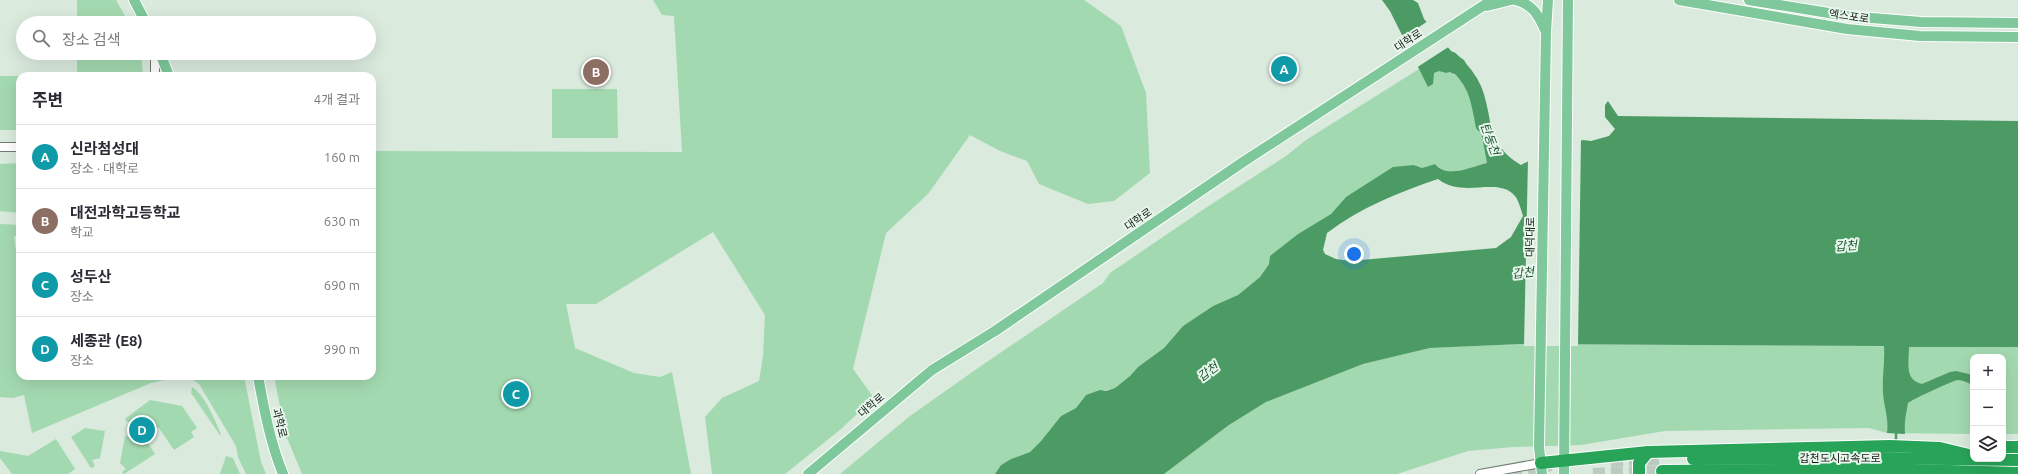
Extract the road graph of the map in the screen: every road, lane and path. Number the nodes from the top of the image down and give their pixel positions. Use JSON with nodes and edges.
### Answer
{"nodes":[{"id":1,"x":134,"y":0,"type":"edge"},
{"id":2,"x":1492,"y":0,"type":"edge"},
{"id":3,"x":1511,"y":0,"type":"edge"},
{"id":4,"x":1514,"y":0,"type":"edge"},
{"id":5,"x":1548,"y":0,"type":"edge"},
{"id":6,"x":1679,"y":0,"type":"edge"},
{"id":7,"x":1749,"y":0,"type":"edge"},
{"id":8,"x":1568,"y":1,"type":"edge"},
{"id":9,"x":1476,"y":10,"type":"junction"},
{"id":10,"x":142,"y":16,"type":"edge"},
{"id":11,"x":2018,"y":23,"type":"edge"},
{"id":12,"x":1546,"y":32,"type":"junction"},
{"id":13,"x":2018,"y":37,"type":"edge"},
{"id":14,"x":156,"y":60,"type":"edge"},
{"id":15,"x":163,"y":60,"type":"edge"},
{"id":16,"x":155,"y":72,"type":"edge"},
{"id":17,"x":167,"y":72,"type":"edge"},
{"id":18,"x":0,"y":147,"type":"edge"},
{"id":19,"x":16,"y":147,"type":"edge"},
{"id":20,"x":259,"y":380,"type":"edge"},
{"id":21,"x":2006,"y":447,"type":"edge"},
{"id":22,"x":2018,"y":447,"type":"edge"},
{"id":23,"x":1940,"y":448,"type":"junction"},
{"id":24,"x":1970,"y":448,"type":"edge"},
{"id":25,"x":1648,"y":452,"type":"junction"},
{"id":26,"x":1970,"y":455,"type":"edge"},
{"id":27,"x":1970,"y":459,"type":"edge"},
{"id":28,"x":1565,"y":460,"type":"junction"},
{"id":29,"x":2006,"y":460,"type":"edge"},
{"id":30,"x":2018,"y":460,"type":"edge"},
{"id":31,"x":1541,"y":468,"type":"edge"},
{"id":32,"x":2018,"y":473,"type":"edge"},
{"id":33,"x":283,"y":474,"type":"edge"},
{"id":34,"x":808,"y":474,"type":"edge"},
{"id":35,"x":1480,"y":474,"type":"edge"},
{"id":36,"x":1564,"y":474,"type":"edge"},
{"id":37,"x":1639,"y":474,"type":"edge"}],
"edges":[{"from":1,"to":10,"type":"main road"},
{"from":2,"to":9,"type":"main road","name":"대학로"},
{"from":3,"to":9,"type":"main road"},
{"from":4,"to":12,"type":"main road"},
{"from":5,"to":12,"type":"main road","name":"대덕대로"},
{"from":6,"to":13,"type":"main road","name":"엑스포로"},
{"from":7,"to":11,"type":"main road","name":"엑스포로"},
{"from":8,"to":28,"type":"main road"},
{"from":9,"to":34,"type":"main road","name":"대학로"},
{"from":12,"to":31,"type":"main road","name":"대덕대로"},
{"from":14,"to":16,"type":"street"},
{"from":15,"to":17,"type":"main road"},
{"from":18,"to":19,"type":"street"},
{"from":20,"to":33,"type":"main road","name":"과학로"},
{"from":21,"to":22,"type":"highway"},
{"from":23,"to":24,"type":"highway"},
{"from":23,"to":25,"type":"highway"},
{"from":23,"to":26,"type":"highway"},
{"from":25,"to":28,"type":"highway"},
{"from":25,"to":37,"type":"highway"},
{"from":27,"to":32,"type":"highway","name":"갑천도시고속도로"},
{"from":28,"to":31,"type":"highway"},
{"from":28,"to":36,"type":"main road"},
{"from":29,"to":30,"type":"highway","name":"갑천도시고속도로"},
{"from":31,"to":35,"type":"street"}]}
